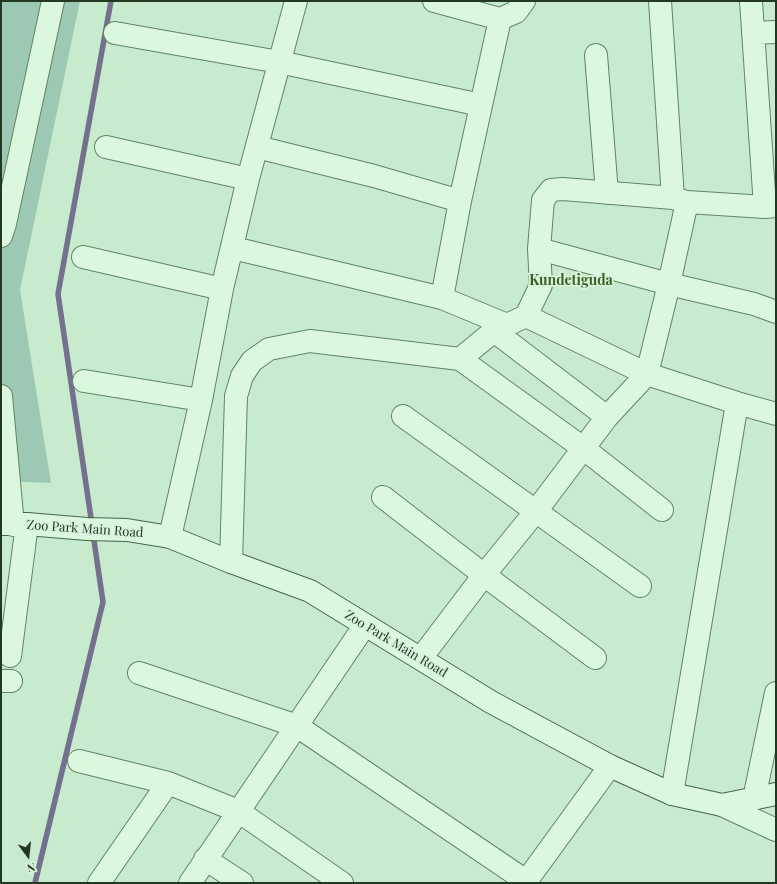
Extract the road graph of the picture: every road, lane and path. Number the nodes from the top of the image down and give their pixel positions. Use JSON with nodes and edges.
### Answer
{"nodes":[{"id":1,"x":52,"y":1,"type":"edge"},
{"id":2,"x":296,"y":1,"type":"edge"},
{"id":3,"x":434,"y":1,"type":"edge"},
{"id":4,"x":524,"y":1,"type":"edge"},
{"id":5,"x":660,"y":1,"type":"edge"},
{"id":6,"x":751,"y":1,"type":"edge"},
{"id":7,"x":500,"y":19,"type":"junction"},
{"id":8,"x":776,"y":32,"type":"edge"},
{"id":9,"x":115,"y":33,"type":"dead end"},
{"id":10,"x":753,"y":33,"type":"junction"},
{"id":11,"x":596,"y":55,"type":"dead end"},
{"id":12,"x":279,"y":62,"type":"junction"},
{"id":13,"x":481,"y":105,"type":"junction"},
{"id":14,"x":768,"y":125,"type":"edge"},
{"id":15,"x":106,"y":147,"type":"dead end"},
{"id":16,"x":257,"y":148,"type":"junction"},
{"id":17,"x":248,"y":178,"type":"junction"},
{"id":18,"x":607,"y":193,"type":"junction"},
{"id":19,"x":680,"y":200,"type":"junction"},
{"id":20,"x":460,"y":201,"type":"junction"},
{"id":21,"x":771,"y":207,"type":"edge"},
{"id":22,"x":1,"y":236,"type":"edge"},
{"id":23,"x":233,"y":248,"type":"junction"},
{"id":24,"x":539,"y":250,"type":"junction"},
{"id":25,"x":83,"y":257,"type":"dead end"},
{"id":26,"x":669,"y":284,"type":"junction"},
{"id":27,"x":222,"y":289,"type":"junction"},
{"id":28,"x":442,"y":298,"type":"junction"},
{"id":29,"x":776,"y":312,"type":"edge"},
{"id":30,"x":509,"y":324,"type":"junction"},
{"id":31,"x":460,"y":359,"type":"junction"},
{"id":32,"x":647,"y":374,"type":"junction"},
{"id":33,"x":84,"y":381,"type":"dead end"},
{"id":34,"x":1,"y":396,"type":"edge"},
{"id":35,"x":201,"y":400,"type":"junction"},
{"id":36,"x":737,"y":403,"type":"junction"},
{"id":37,"x":776,"y":414,"type":"edge"},
{"id":38,"x":403,"y":416,"type":"dead end"},
{"id":39,"x":607,"y":417,"type":"junction"},
{"id":40,"x":583,"y":448,"type":"junction"},
{"id":41,"x":383,"y":496,"type":"dead end"},
{"id":42,"x":662,"y":510,"type":"dead end"},
{"id":43,"x":536,"y":511,"type":"junction"},
{"id":44,"x":14,"y":524,"type":"edge"},
{"id":45,"x":170,"y":537,"type":"junction"},
{"id":46,"x":231,"y":562,"type":"junction"},
{"id":47,"x":484,"y":575,"type":"junction"},
{"id":48,"x":640,"y":586,"type":"dead end"},
{"id":49,"x":365,"y":625,"type":"junction"},
{"id":50,"x":10,"y":656,"type":"dead end"},
{"id":51,"x":421,"y":658,"type":"junction"},
{"id":52,"x":595,"y":658,"type":"dead end"},
{"id":53,"x":138,"y":673,"type":"dead end"},
{"id":54,"x":776,"y":693,"type":"edge"},
{"id":55,"x":296,"y":726,"type":"junction"},
{"id":56,"x":79,"y":761,"type":"dead end"},
{"id":57,"x":610,"y":766,"type":"junction"},
{"id":58,"x":168,"y":783,"type":"junction"},
{"id":59,"x":672,"y":794,"type":"junction"},
{"id":60,"x":776,"y":794,"type":"edge"},
{"id":61,"x":754,"y":799,"type":"junction"},
{"id":62,"x":722,"y":804,"type":"junction"},
{"id":63,"x":238,"y":811,"type":"junction"},
{"id":64,"x":776,"y":830,"type":"edge"},
{"id":65,"x":206,"y":858,"type":"junction"},
{"id":66,"x":525,"y":882,"type":"edge"},
{"id":67,"x":99,"y":883,"type":"edge"},
{"id":68,"x":190,"y":883,"type":"edge"},
{"id":69,"x":242,"y":883,"type":"edge"},
{"id":70,"x":342,"y":883,"type":"edge"}],
"edges":[{"from":1,"to":22,"type":"street"},
{"from":2,"to":12,"type":"street"},
{"from":3,"to":7,"type":"street"},
{"from":4,"to":7,"type":"street"},
{"from":5,"to":19,"type":"street"},
{"from":6,"to":10,"type":"street"},
{"from":7,"to":13,"type":"street"},
{"from":8,"to":10,"type":"street"},
{"from":9,"to":12,"type":"street"},
{"from":10,"to":14,"type":"street"},
{"from":11,"to":18,"type":"street"},
{"from":12,"to":13,"type":"street"},
{"from":12,"to":16,"type":"street"},
{"from":13,"to":20,"type":"street"},
{"from":14,"to":21,"type":"street"},
{"from":15,"to":17,"type":"street"},
{"from":16,"to":17,"type":"street"},
{"from":16,"to":20,"type":"street"},
{"from":17,"to":23,"type":"street"},
{"from":18,"to":19,"type":"street"},
{"from":18,"to":24,"type":"street"},
{"from":19,"to":21,"type":"street"},
{"from":19,"to":26,"type":"street"},
{"from":20,"to":28,"type":"street"},
{"from":23,"to":27,"type":"street"},
{"from":23,"to":28,"type":"street"},
{"from":24,"to":26,"type":"street"},
{"from":24,"to":30,"type":"street"},
{"from":25,"to":27,"type":"street"},
{"from":26,"to":29,"type":"street"},
{"from":26,"to":32,"type":"street"},
{"from":27,"to":35,"type":"street"},
{"from":28,"to":30,"type":"street"},
{"from":30,"to":31,"type":"street"},
{"from":30,"to":32,"type":"street"},
{"from":30,"to":39,"type":"street"},
{"from":31,"to":40,"type":"street"},
{"from":31,"to":46,"type":"street"},
{"from":32,"to":36,"type":"street"},
{"from":32,"to":39,"type":"street"},
{"from":33,"to":35,"type":"street"},
{"from":34,"to":44,"type":"street"},
{"from":35,"to":45,"type":"street"},
{"from":36,"to":37,"type":"street"},
{"from":36,"to":59,"type":"street"},
{"from":38,"to":43,"type":"street"},
{"from":39,"to":40,"type":"street"},
{"from":40,"to":42,"type":"street"},
{"from":40,"to":43,"type":"street"},
{"from":41,"to":47,"type":"street"},
{"from":43,"to":47,"type":"street"},
{"from":43,"to":48,"type":"street"},
{"from":44,"to":45,"type":"street","name":"Zoo Park Main Road"},
{"from":44,"to":50,"type":"street"},
{"from":45,"to":46,"type":"street","name":"Zoo Park Main Road"},
{"from":46,"to":49,"type":"street","name":"Zoo Park Main Road"},
{"from":47,"to":51,"type":"street"},
{"from":47,"to":52,"type":"street"},
{"from":49,"to":51,"type":"street","name":"Zoo Park Main Road"},
{"from":49,"to":55,"type":"street"},
{"from":51,"to":57,"type":"street","name":"Zoo Park Main Road"},
{"from":53,"to":55,"type":"street"},
{"from":54,"to":61,"type":"street"},
{"from":55,"to":63,"type":"street"},
{"from":55,"to":66,"type":"street"},
{"from":56,"to":58,"type":"street"},
{"from":57,"to":59,"type":"street","name":"Zoo Park Main Road"},
{"from":57,"to":66,"type":"street"},
{"from":58,"to":63,"type":"street"},
{"from":58,"to":67,"type":"street"},
{"from":59,"to":62,"type":"street","name":"Zoo Park Main Road"},
{"from":60,"to":61,"type":"street","name":"Zoo Park Main Road"},
{"from":61,"to":62,"type":"street","name":"Zoo Park Main Road"},
{"from":62,"to":64,"type":"street"},
{"from":63,"to":65,"type":"street"},
{"from":63,"to":70,"type":"street"},
{"from":65,"to":68,"type":"street"},
{"from":65,"to":69,"type":"street"}]}
